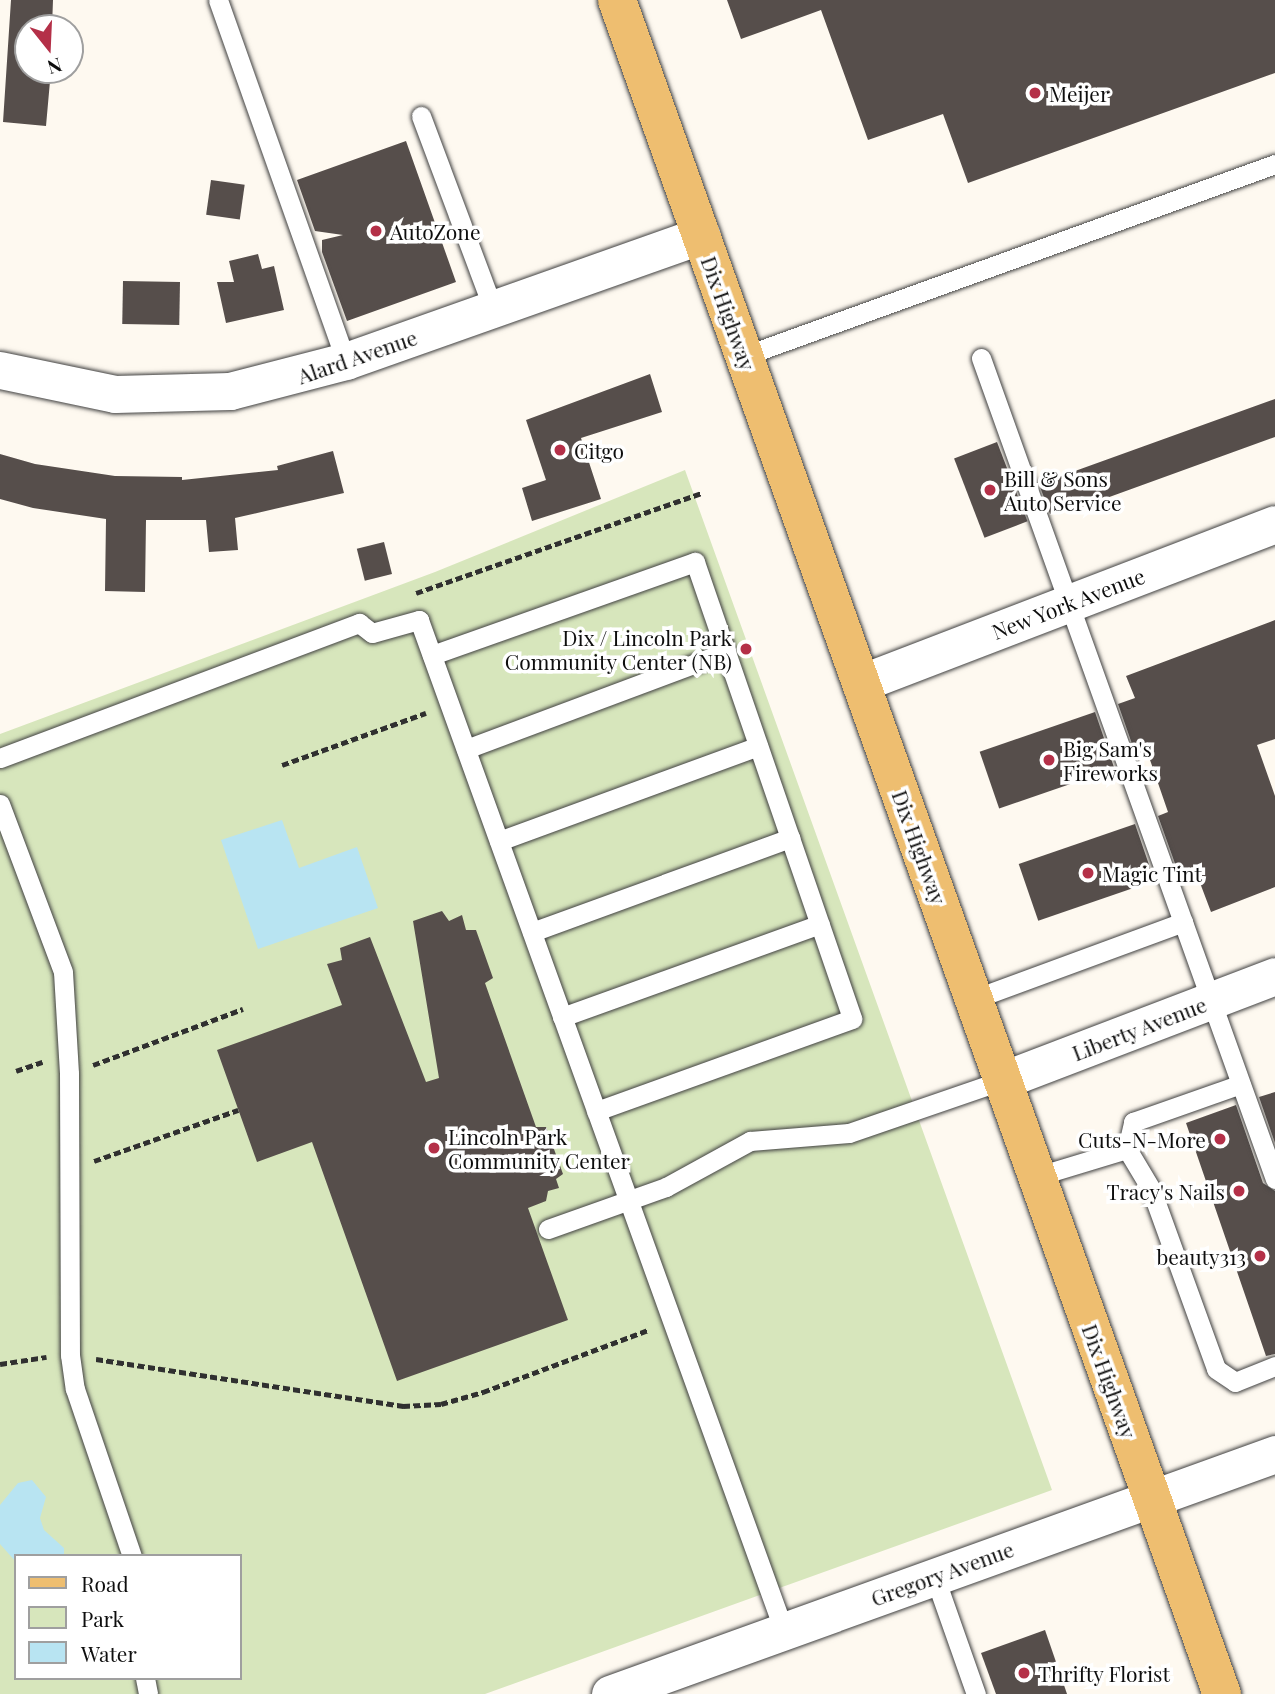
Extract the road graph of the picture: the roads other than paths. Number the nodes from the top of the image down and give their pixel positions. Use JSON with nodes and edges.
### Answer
{"nodes":[{"id":1,"x":218,"y":0,"type":"edge"},
{"id":2,"x":617,"y":0,"type":"edge"},
{"id":3,"x":421,"y":116,"type":"dead end"},
{"id":4,"x":1275,"y":164,"type":"edge"},
{"id":5,"x":701,"y":235,"type":"junction"},
{"id":6,"x":493,"y":309,"type":"junction"},
{"id":7,"x":744,"y":356,"type":"junction"},
{"id":8,"x":981,"y":358,"type":"dead end"},
{"id":9,"x":346,"y":361,"type":"junction"},
{"id":10,"x":0,"y":370,"type":"edge"},
{"id":11,"x":1275,"y":524,"type":"edge"},
{"id":12,"x":1069,"y":603,"type":"junction"},
{"id":13,"x":726,"y":652,"type":"junction"},
{"id":14,"x":432,"y":655,"type":"junction"},
{"id":15,"x":861,"y":683,"type":"junction"},
{"id":16,"x":758,"y":746,"type":"junction"},
{"id":17,"x":466,"y":749,"type":"junction"},
{"id":18,"x":0,"y":758,"type":"edge"},
{"id":19,"x":0,"y":804,"type":"edge"},
{"id":20,"x":790,"y":838,"type":"junction"},
{"id":21,"x":499,"y":841,"type":"junction"},
{"id":22,"x":1183,"y":922,"type":"junction"},
{"id":23,"x":820,"y":924,"type":"junction"},
{"id":24,"x":532,"y":932,"type":"junction"},
{"id":25,"x":1275,"y":976,"type":"edge"},
{"id":26,"x":974,"y":999,"type":"junction"},
{"id":27,"x":1211,"y":1000,"type":"junction"},
{"id":28,"x":562,"y":1017,"type":"junction"},
{"id":29,"x":1003,"y":1080,"type":"junction"},
{"id":30,"x":1241,"y":1084,"type":"junction"},
{"id":31,"x":596,"y":1111,"type":"junction"},
{"id":32,"x":1127,"y":1149,"type":"junction"},
{"id":33,"x":1038,"y":1176,"type":"junction"},
{"id":34,"x":1275,"y":1179,"type":"edge"},
{"id":35,"x":628,"y":1200,"type":"junction"},
{"id":36,"x":548,"y":1228,"type":"dead end"},
{"id":37,"x":1275,"y":1366,"type":"edge"},
{"id":38,"x":1275,"y":1454,"type":"edge"},
{"id":39,"x":1152,"y":1498,"type":"junction"},
{"id":40,"x":131,"y":1554,"type":"edge"},
{"id":41,"x":934,"y":1575,"type":"junction"},
{"id":42,"x":784,"y":1630,"type":"junction"},
{"id":43,"x":610,"y":1694,"type":"edge"},
{"id":44,"x":976,"y":1694,"type":"edge"},
{"id":45,"x":1222,"y":1694,"type":"edge"}],
"edges":[{"from":1,"to":9,"type":"lane"},
{"from":2,"to":5,"type":"main road","name":"Dix Highway"},
{"from":3,"to":6,"type":"lane"},
{"from":4,"to":7,"type":"lane"},
{"from":5,"to":6,"type":"street","name":"Alard Avenue"},
{"from":5,"to":7,"type":"main road","name":"Dix Highway"},
{"from":6,"to":9,"type":"street","name":"Alard Avenue"},
{"from":7,"to":15,"type":"main road","name":"Dix Highway"},
{"from":8,"to":12,"type":"lane"},
{"from":9,"to":10,"type":"street","name":"Alard Avenue"},
{"from":11,"to":12,"type":"street","name":"New York Avenue"},
{"from":12,"to":15,"type":"street","name":"New York Avenue"},
{"from":12,"to":22,"type":"lane"},
{"from":13,"to":14,"type":"lane"},
{"from":13,"to":16,"type":"lane"},
{"from":13,"to":17,"type":"lane"},
{"from":14,"to":17,"type":"lane"},
{"from":14,"to":18,"type":"lane"},
{"from":15,"to":26,"type":"main road","name":"Dix Highway"},
{"from":16,"to":20,"type":"lane"},
{"from":16,"to":21,"type":"lane"},
{"from":17,"to":21,"type":"lane"},
{"from":19,"to":40,"type":"lane"},
{"from":20,"to":23,"type":"lane"},
{"from":20,"to":24,"type":"lane"},
{"from":21,"to":24,"type":"lane"},
{"from":22,"to":26,"type":"lane"},
{"from":22,"to":27,"type":"lane"},
{"from":23,"to":28,"type":"lane"},
{"from":23,"to":31,"type":"lane"},
{"from":24,"to":28,"type":"lane"},
{"from":25,"to":27,"type":"street","name":"Liberty Avenue"},
{"from":26,"to":29,"type":"main road","name":"Dix Highway"},
{"from":27,"to":29,"type":"street","name":"Liberty Avenue"},
{"from":27,"to":30,"type":"lane"},
{"from":28,"to":31,"type":"lane"},
{"from":29,"to":33,"type":"main road","name":"Dix Highway"},
{"from":29,"to":35,"type":"lane"},
{"from":30,"to":32,"type":"lane"},
{"from":30,"to":34,"type":"lane"},
{"from":31,"to":35,"type":"lane"},
{"from":32,"to":33,"type":"lane"},
{"from":32,"to":37,"type":"lane"},
{"from":33,"to":39,"type":"main road","name":"Dix Highway"},
{"from":35,"to":36,"type":"lane"},
{"from":35,"to":42,"type":"lane"},
{"from":38,"to":39,"type":"street","name":"Gregory Avenue"},
{"from":39,"to":41,"type":"street","name":"Gregory Avenue"},
{"from":39,"to":45,"type":"main road","name":"Dix Highway"},
{"from":41,"to":42,"type":"street","name":"Gregory Avenue"},
{"from":41,"to":44,"type":"lane"},
{"from":42,"to":43,"type":"street","name":"Gregory Avenue"}]}
